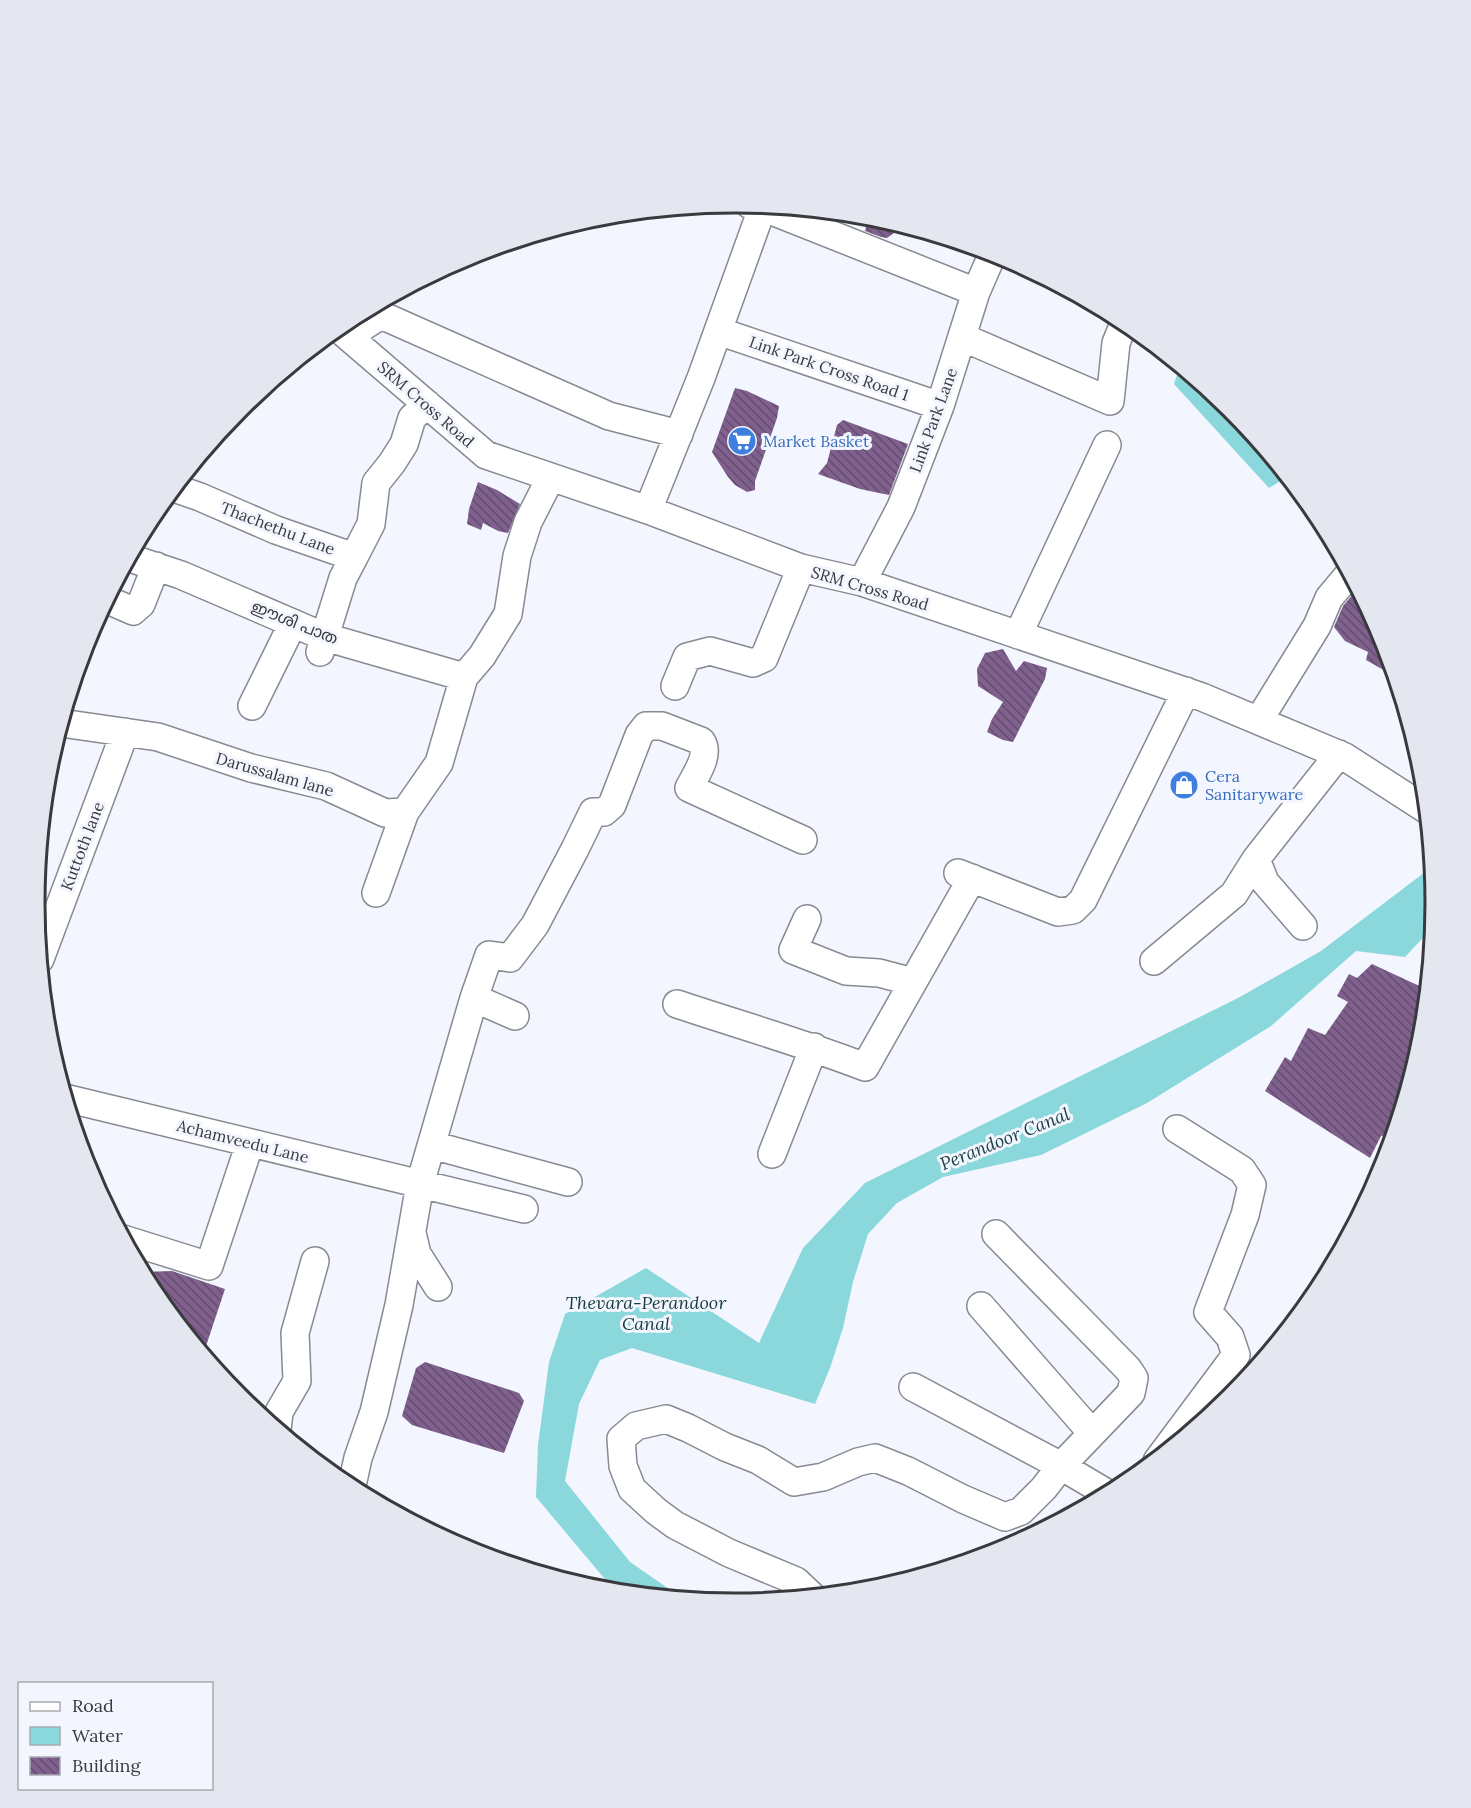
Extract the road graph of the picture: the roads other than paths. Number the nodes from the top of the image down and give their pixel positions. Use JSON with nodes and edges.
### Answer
{"nodes":[{"id":1,"x":755,"y":214,"type":"edge"},
{"id":2,"x":781,"y":215,"type":"edge"},
{"id":3,"x":989,"y":262,"type":"edge"},
{"id":4,"x":976,"y":292,"type":"junction"},
{"id":5,"x":363,"y":323,"type":"edge"},
{"id":6,"x":718,"y":331,"type":"junction"},
{"id":7,"x":1121,"y":331,"type":"edge"},
{"id":8,"x":346,"y":334,"type":"edge"},
{"id":9,"x":962,"y":337,"type":"junction"},
{"id":10,"x":427,"y":404,"type":"junction"},
{"id":11,"x":940,"y":406,"type":"junction"},
{"id":12,"x":679,"y":434,"type":"junction"},
{"id":13,"x":1107,"y":445,"type":"dead end"},
{"id":14,"x":551,"y":477,"type":"junction"},
{"id":15,"x":183,"y":491,"type":"edge"},
{"id":16,"x":648,"y":510,"type":"junction"},
{"id":17,"x":354,"y":557,"type":"junction"},
{"id":18,"x":137,"y":560,"type":"edge"},
{"id":19,"x":156,"y":566,"type":"junction"},
{"id":20,"x":801,"y":568,"type":"junction"},
{"id":21,"x":1344,"y":580,"type":"edge"},
{"id":22,"x":862,"y":582,"type":"junction"},
{"id":23,"x":117,"y":604,"type":"dead end"},
{"id":24,"x":293,"y":623,"type":"junction"},
{"id":25,"x":1018,"y":635,"type":"junction"},
{"id":26,"x":323,"y":645,"type":"junction"},
{"id":27,"x":464,"y":677,"type":"junction"},
{"id":28,"x":675,"y":686,"type":"dead end"},
{"id":29,"x":1186,"y":691,"type":"junction"},
{"id":30,"x":252,"y":706,"type":"dead end"},
{"id":31,"x":1259,"y":720,"type":"junction"},
{"id":32,"x":69,"y":724,"type":"edge"},
{"id":33,"x":125,"y":732,"type":"junction"},
{"id":34,"x":1339,"y":754,"type":"junction"},
{"id":35,"x":1419,"y":805,"type":"edge"},
{"id":36,"x":405,"y":812,"type":"junction"},
{"id":37,"x":803,"y":840,"type":"dead end"},
{"id":38,"x":1256,"y":859,"type":"junction"},
{"id":39,"x":376,"y":893,"type":"dead end"},
{"id":40,"x":807,"y":919,"type":"dead end"},
{"id":41,"x":1303,"y":926,"type":"dead end"},
{"id":42,"x":46,"y":943,"type":"edge"},
{"id":43,"x":1154,"y":962,"type":"dead end"},
{"id":44,"x":913,"y":982,"type":"junction"},
{"id":45,"x":474,"y":998,"type":"junction"},
{"id":46,"x":677,"y":1004,"type":"dead end"},
{"id":47,"x":515,"y":1016,"type":"dead end"},
{"id":48,"x":814,"y":1047,"type":"junction"},
{"id":49,"x":74,"y":1100,"type":"edge"},
{"id":50,"x":1177,"y":1129,"type":"dead end"},
{"id":51,"x":250,"y":1143,"type":"junction"},
{"id":52,"x":432,"y":1145,"type":"junction"},
{"id":53,"x":772,"y":1154,"type":"dead end"},
{"id":54,"x":568,"y":1182,"type":"dead end"},
{"id":55,"x":420,"y":1184,"type":"junction"},
{"id":56,"x":524,"y":1209,"type":"dead end"},
{"id":57,"x":412,"y":1233,"type":"junction"},
{"id":58,"x":996,"y":1234,"type":"dead end"},
{"id":59,"x":134,"y":1243,"type":"edge"},
{"id":60,"x":315,"y":1261,"type":"dead end"},
{"id":61,"x":438,"y":1287,"type":"dead end"},
{"id":62,"x":981,"y":1306,"type":"dead end"},
{"id":63,"x":913,"y":1387,"type":"dead end"},
{"id":64,"x":278,"y":1421,"type":"edge"},
{"id":65,"x":1092,"y":1433,"type":"junction"},
{"id":66,"x":1176,"y":1435,"type":"edge"},
{"id":67,"x":1061,"y":1466,"type":"junction"},
{"id":68,"x":353,"y":1479,"type":"edge"},
{"id":69,"x":1101,"y":1490,"type":"edge"},
{"id":70,"x":806,"y":1591,"type":"edge"}],
"edges":[{"from":1,"to":6,"type":"street"},
{"from":2,"to":4,"type":"street"},
{"from":3,"to":4,"type":"street","name":"Link Park Lane"},
{"from":4,"to":9,"type":"street","name":"Link Park Lane"},
{"from":5,"to":12,"type":"street"},
{"from":6,"to":11,"type":"street","name":"Link Park Cross Road 1"},
{"from":6,"to":12,"type":"street"},
{"from":7,"to":9,"type":"street"},
{"from":8,"to":10,"type":"street","name":"SRM Cross Road"},
{"from":9,"to":11,"type":"street","name":"Link Park Lane"},
{"from":10,"to":14,"type":"street","name":"SRM Cross Road"},
{"from":10,"to":17,"type":"street","name":"Thachethu Lane"},
{"from":11,"to":22,"type":"street","name":"Link Park Lane"},
{"from":12,"to":16,"type":"street"},
{"from":13,"to":25,"type":"street"},
{"from":14,"to":16,"type":"street","name":"SRM Cross Road"},
{"from":14,"to":27,"type":"street"},
{"from":15,"to":17,"type":"street","name":"Thachethu Lane"},
{"from":16,"to":20,"type":"street","name":"SRM Cross Road"},
{"from":17,"to":26,"type":"street"},
{"from":18,"to":19,"type":"street","name":"ഈശി പാത"},
{"from":19,"to":23,"type":"street"},
{"from":19,"to":24,"type":"street","name":"ഈശി പാത"},
{"from":20,"to":22,"type":"street","name":"SRM Cross Road"},
{"from":20,"to":28,"type":"street"},
{"from":21,"to":31,"type":"street"},
{"from":22,"to":25,"type":"street","name":"SRM Cross Road"},
{"from":24,"to":26,"type":"street","name":"ഈശി പാത"},
{"from":24,"to":30,"type":"street"},
{"from":25,"to":29,"type":"street","name":"SRM Cross Road"},
{"from":26,"to":27,"type":"street","name":"ഈശി പാത"},
{"from":27,"to":36,"type":"street"},
{"from":29,"to":31,"type":"street","name":"SRM Cross Road"},
{"from":29,"to":44,"type":"street"},
{"from":31,"to":34,"type":"street","name":"SRM Cross Road"},
{"from":32,"to":33,"type":"street","name":"Darussalam lane"},
{"from":33,"to":36,"type":"street","name":"Darussalam lane"},
{"from":33,"to":42,"type":"street","name":"Kuttoth lane"},
{"from":34,"to":35,"type":"street","name":"SRM Cross Road"},
{"from":34,"to":38,"type":"street"},
{"from":36,"to":39,"type":"street"},
{"from":37,"to":45,"type":"street"},
{"from":38,"to":41,"type":"street"},
{"from":38,"to":43,"type":"street"},
{"from":40,"to":44,"type":"street"},
{"from":44,"to":48,"type":"street"},
{"from":45,"to":47,"type":"street"},
{"from":45,"to":52,"type":"street"},
{"from":46,"to":48,"type":"street"},
{"from":48,"to":53,"type":"street"},
{"from":49,"to":51,"type":"street","name":"Achamveedu Lane"},
{"from":50,"to":66,"type":"street"},
{"from":51,"to":55,"type":"street","name":"Achamveedu Lane"},
{"from":51,"to":59,"type":"street"},
{"from":52,"to":54,"type":"street"},
{"from":52,"to":55,"type":"street"},
{"from":55,"to":56,"type":"street","name":"Achamveedu Lane"},
{"from":55,"to":57,"type":"street"},
{"from":57,"to":61,"type":"street"},
{"from":57,"to":68,"type":"street"},
{"from":58,"to":65,"type":"street"},
{"from":60,"to":64,"type":"street"},
{"from":62,"to":65,"type":"street"},
{"from":63,"to":67,"type":"street"},
{"from":65,"to":67,"type":"street"},
{"from":67,"to":69,"type":"street"},
{"from":67,"to":70,"type":"street"}]}
